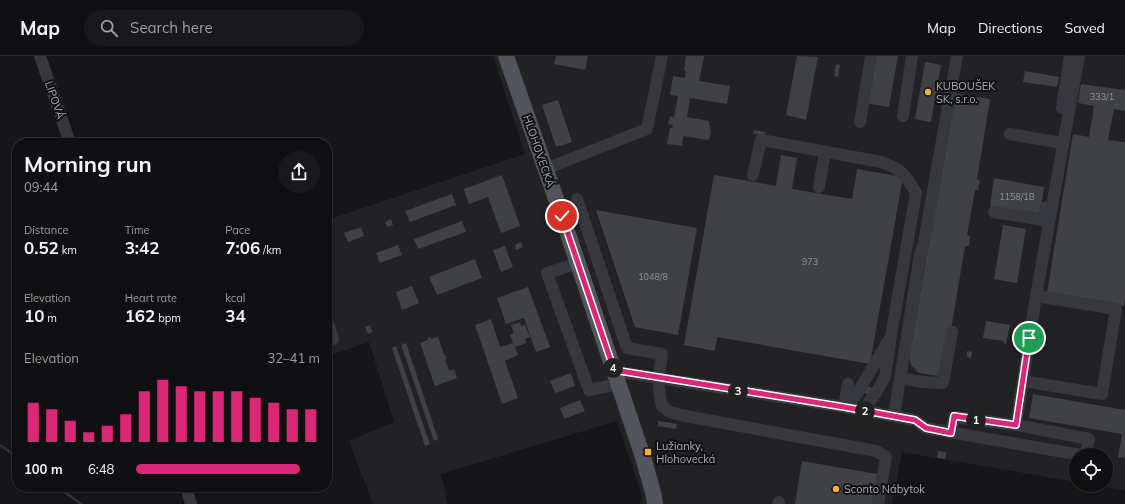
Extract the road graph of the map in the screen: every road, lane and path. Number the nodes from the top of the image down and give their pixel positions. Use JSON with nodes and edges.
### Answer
{"nodes":[{"id":1,"x":40,"y":56,"type":"edge"},
{"id":2,"x":506,"y":56,"type":"edge"},
{"id":3,"x":662,"y":56,"type":"edge"},
{"id":4,"x":871,"y":56,"type":"edge"},
{"id":5,"x":912,"y":56,"type":"edge"},
{"id":6,"x":957,"y":56,"type":"edge"},
{"id":7,"x":1070,"y":56,"type":"edge"},
{"id":8,"x":1079,"y":56,"type":"edge"},
{"id":9,"x":903,"y":116,"type":"dead end"},
{"id":10,"x":860,"y":122,"type":"dead end"},
{"id":11,"x":1010,"y":134,"type":"dead end"},
{"id":12,"x":68,"y":138,"type":"edge"},
{"id":13,"x":1056,"y":142,"type":"junction"},
{"id":14,"x":826,"y":152,"type":"junction"},
{"id":15,"x":545,"y":169,"type":"junction"},
{"id":16,"x":753,"y":175,"type":"dead end"},
{"id":17,"x":819,"y":187,"type":"dead end"},
{"id":18,"x":577,"y":199,"type":"dead end"},
{"id":19,"x":994,"y":212,"type":"dead end"},
{"id":20,"x":578,"y":263,"type":"junction"},
{"id":21,"x":1036,"y":296,"type":"junction"},
{"id":22,"x":952,"y":332,"type":"dead end"},
{"id":23,"x":891,"y":336,"type":"junction"},
{"id":24,"x":616,"y":377,"type":"junction"},
{"id":25,"x":658,"y":378,"type":"junction"},
{"id":26,"x":900,"y":378,"type":"junction"},
{"id":27,"x":1023,"y":380,"type":"junction"},
{"id":28,"x":848,"y":384,"type":"dead end"},
{"id":29,"x":844,"y":407,"type":"junction"},
{"id":30,"x":863,"y":411,"type":"junction"},
{"id":31,"x":894,"y":416,"type":"junction"},
{"id":32,"x":1016,"y":425,"type":"junction"},
{"id":33,"x":951,"y":433,"type":"junction"},
{"id":34,"x":1087,"y":448,"type":"edge"},
{"id":35,"x":1069,"y":453,"type":"edge"},
{"id":36,"x":187,"y":492,"type":"edge"},
{"id":37,"x":656,"y":502,"type":"edge"},
{"id":38,"x":191,"y":504,"type":"edge"},
{"id":39,"x":878,"y":504,"type":"edge"}],
"edges":[{"from":1,"to":12,"type":"street","name":"LIPOVÁ"},
{"from":2,"to":15,"type":"main road","name":"HLOHOVECKÁ"},
{"from":3,"to":15,"type":"street"},
{"from":4,"to":10,"type":"street"},
{"from":5,"to":9,"type":"street"},
{"from":6,"to":26,"type":"street"},
{"from":7,"to":13,"type":"street"},
{"from":8,"to":21,"type":"street"},
{"from":11,"to":13,"type":"street"},
{"from":13,"to":19,"type":"street"},
{"from":14,"to":16,"type":"street"},
{"from":14,"to":17,"type":"street"},
{"from":14,"to":23,"type":"street"},
{"from":15,"to":20,"type":"main road","name":"HLOHOVECKÁ"},
{"from":18,"to":25,"type":"street"},
{"from":20,"to":24,"type":"main road","name":"HLOHOVECKÁ"},
{"from":20,"to":24,"type":"street"},
{"from":21,"to":27,"type":"street"},
{"from":21,"to":27,"type":"street"},
{"from":22,"to":26,"type":"street"},
{"from":23,"to":29,"type":"street"},
{"from":23,"to":30,"type":"street"},
{"from":24,"to":25,"type":"street"},
{"from":24,"to":37,"type":"main road","name":"HLOHOVECKÁ"},
{"from":25,"to":29,"type":"street"},
{"from":25,"to":39,"type":"street"},
{"from":26,"to":31,"type":"street"},
{"from":27,"to":32,"type":"street"},
{"from":28,"to":29,"type":"street"},
{"from":29,"to":30,"type":"street"},
{"from":30,"to":31,"type":"street"},
{"from":31,"to":33,"type":"street"},
{"from":32,"to":33,"type":"street"},
{"from":32,"to":34,"type":"street"},
{"from":33,"to":35,"type":"street"},
{"from":36,"to":38,"type":"street"}]}
